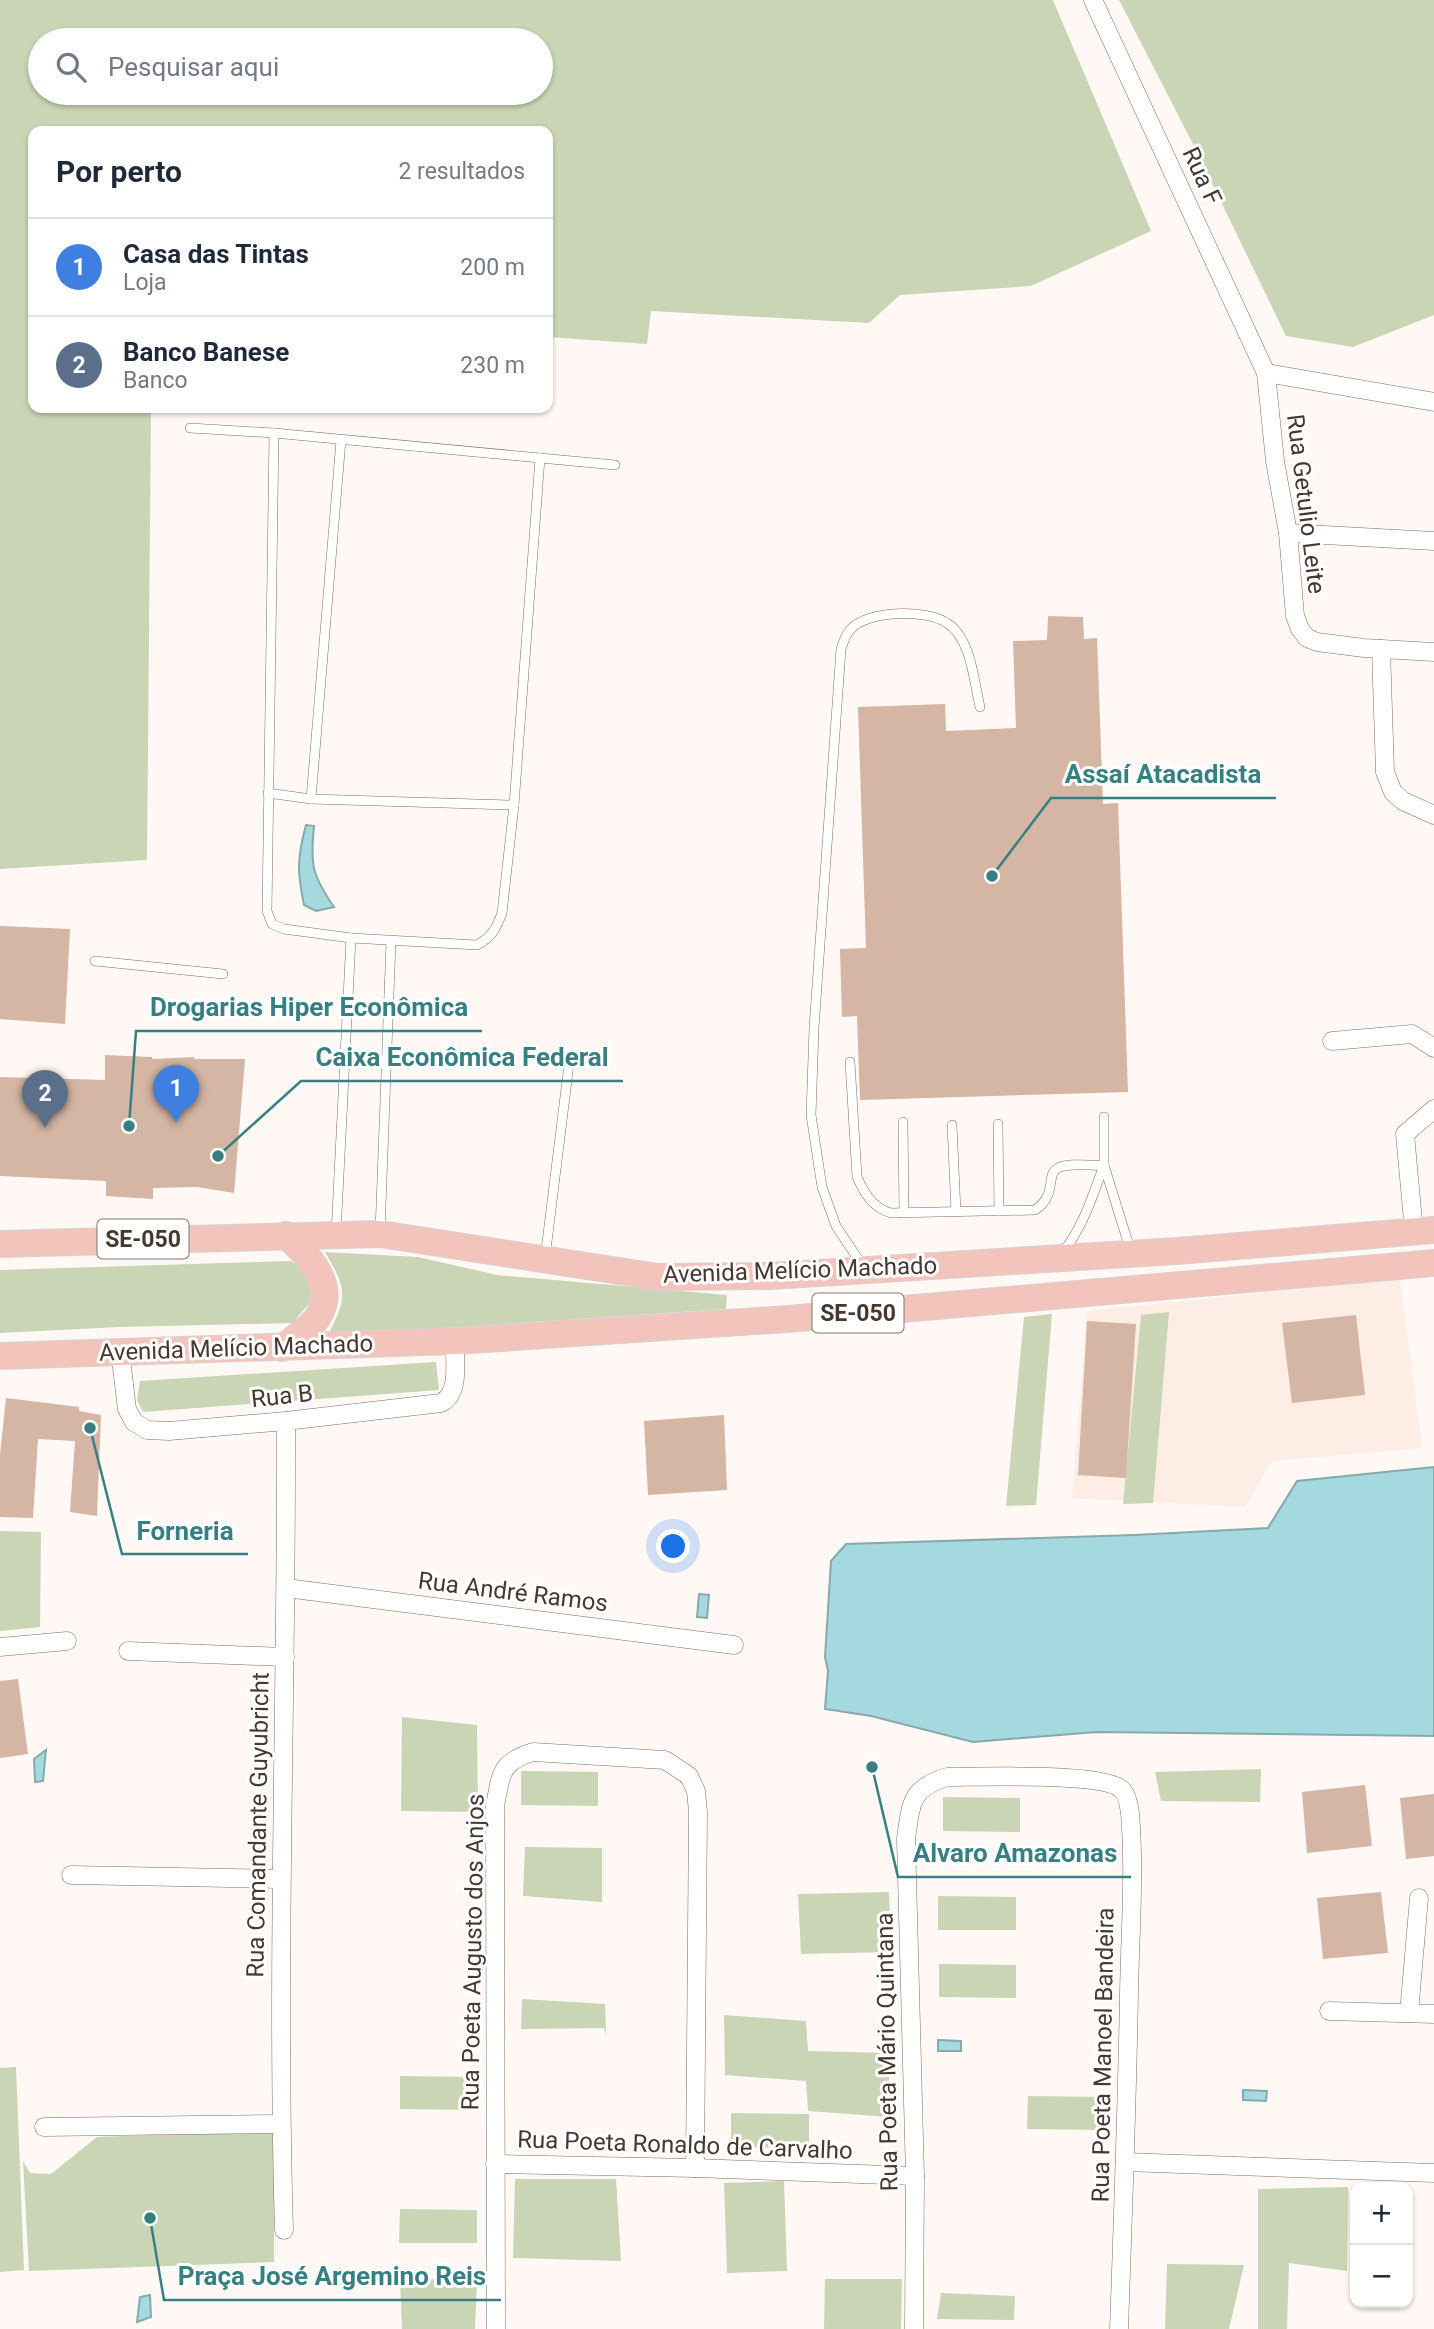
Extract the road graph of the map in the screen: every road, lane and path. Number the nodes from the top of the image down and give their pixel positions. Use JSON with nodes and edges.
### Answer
{"nodes":[{"id":1,"x":1093,"y":0,"type":"edge"},
{"id":2,"x":1266,"y":373,"type":"junction"},
{"id":3,"x":1434,"y":402,"type":"edge"},
{"id":4,"x":190,"y":428,"type":"dead end"},
{"id":5,"x":274,"y":433,"type":"junction"},
{"id":6,"x":341,"y":440,"type":"junction"},
{"id":7,"x":540,"y":458,"type":"junction"},
{"id":8,"x":615,"y":466,"type":"dead end"},
{"id":9,"x":1288,"y":533,"type":"junction"},
{"id":10,"x":1434,"y":541,"type":"edge"},
{"id":11,"x":1381,"y":649,"type":"junction"},
{"id":12,"x":1434,"y":652,"type":"edge"},
{"id":13,"x":980,"y":707,"type":"dead end"},
{"id":14,"x":268,"y":793,"type":"junction"},
{"id":15,"x":311,"y":799,"type":"junction"},
{"id":16,"x":514,"y":805,"type":"junction"},
{"id":17,"x":1434,"y":815,"type":"edge"},
{"id":18,"x":351,"y":938,"type":"junction"},
{"id":19,"x":391,"y":941,"type":"junction"},
{"id":20,"x":95,"y":961,"type":"dead end"},
{"id":21,"x":223,"y":974,"type":"dead end"},
{"id":22,"x":1332,"y":1041,"type":"dead end"},
{"id":23,"x":1434,"y":1048,"type":"edge"},
{"id":24,"x":850,"y":1062,"type":"dead end"},
{"id":25,"x":569,"y":1064,"type":"dead end"},
{"id":26,"x":1434,"y":1109,"type":"edge"},
{"id":27,"x":1104,"y":1117,"type":"dead end"},
{"id":28,"x":903,"y":1122,"type":"dead end"},
{"id":29,"x":998,"y":1124,"type":"dead end"},
{"id":30,"x":952,"y":1125,"type":"dead end"},
{"id":31,"x":1104,"y":1165,"type":"junction"},
{"id":32,"x":999,"y":1211,"type":"junction"},
{"id":33,"x":956,"y":1212,"type":"junction"},
{"id":34,"x":904,"y":1213,"type":"junction"},
{"id":35,"x":1424,"y":1231,"type":"edge"},
{"id":36,"x":336,"y":1234,"type":"junction"},
{"id":37,"x":380,"y":1234,"type":"junction"},
{"id":38,"x":286,"y":1235,"type":"junction"},
{"id":39,"x":0,"y":1244,"type":"edge"},
{"id":40,"x":1131,"y":1254,"type":"junction"},
{"id":41,"x":1058,"y":1258,"type":"junction"},
{"id":42,"x":545,"y":1260,"type":"junction"},
{"id":43,"x":1434,"y":1263,"type":"edge"},
{"id":44,"x":866,"y":1270,"type":"junction"},
{"id":45,"x":455,"y":1341,"type":"junction"},
{"id":46,"x":282,"y":1348,"type":"junction"},
{"id":47,"x":120,"y":1351,"type":"junction"},
{"id":48,"x":0,"y":1356,"type":"edge"},
{"id":49,"x":286,"y":1421,"type":"junction"},
{"id":50,"x":286,"y":1588,"type":"junction"},
{"id":51,"x":67,"y":1641,"type":"dead end"},
{"id":52,"x":734,"y":1645,"type":"dead end"},
{"id":53,"x":0,"y":1647,"type":"edge"},
{"id":54,"x":128,"y":1651,"type":"dead end"},
{"id":55,"x":285,"y":1657,"type":"junction"},
{"id":56,"x":1118,"y":1786,"type":"joint"},
{"id":57,"x":71,"y":1875,"type":"dead end"},
{"id":58,"x":281,"y":1879,"type":"junction"},
{"id":59,"x":1419,"y":1898,"type":"dead end"},
{"id":60,"x":1329,"y":2011,"type":"dead end"},
{"id":61,"x":1409,"y":2013,"type":"junction"},
{"id":62,"x":1434,"y":2014,"type":"edge"},
{"id":63,"x":281,"y":2124,"type":"junction"},
{"id":64,"x":44,"y":2127,"type":"dead end"},
{"id":65,"x":1125,"y":2162,"type":"junction"},
{"id":66,"x":495,"y":2164,"type":"junction"},
{"id":67,"x":695,"y":2168,"type":"junction"},
{"id":68,"x":1434,"y":2173,"type":"edge"},
{"id":69,"x":915,"y":2176,"type":"junction"},
{"id":70,"x":284,"y":2230,"type":"dead end"},
{"id":71,"x":496,"y":2329,"type":"edge"},
{"id":72,"x":914,"y":2329,"type":"edge"},
{"id":73,"x":1119,"y":2329,"type":"edge"}],
"edges":[{"from":1,"to":2,"type":"street","name":"Rua F"},
{"from":2,"to":3,"type":"street"},
{"from":2,"to":9,"type":"street","name":"Rua Getulio Leite"},
{"from":4,"to":5,"type":"lane"},
{"from":5,"to":6,"type":"lane"},
{"from":5,"to":14,"type":"lane"},
{"from":6,"to":7,"type":"lane"},
{"from":6,"to":15,"type":"lane"},
{"from":7,"to":8,"type":"lane"},
{"from":7,"to":16,"type":"lane"},
{"from":9,"to":10,"type":"street"},
{"from":9,"to":11,"type":"street","name":"Rua Getulio Leite"},
{"from":11,"to":12,"type":"street"},
{"from":11,"to":17,"type":"street"},
{"from":13,"to":44,"type":"lane"},
{"from":14,"to":15,"type":"lane"},
{"from":14,"to":18,"type":"lane"},
{"from":15,"to":16,"type":"lane"},
{"from":16,"to":19,"type":"lane"},
{"from":18,"to":19,"type":"lane"},
{"from":18,"to":36,"type":"lane"},
{"from":19,"to":37,"type":"lane"},
{"from":20,"to":21,"type":"lane"},
{"from":22,"to":23,"type":"street"},
{"from":24,"to":34,"type":"lane"},
{"from":25,"to":42,"type":"lane"},
{"from":26,"to":35,"type":"street"},
{"from":27,"to":31,"type":"lane"},
{"from":28,"to":34,"type":"lane"},
{"from":29,"to":32,"type":"lane"},
{"from":30,"to":33,"type":"lane"},
{"from":31,"to":32,"type":"lane"},
{"from":31,"to":40,"type":"lane"},
{"from":31,"to":41,"type":"lane"},
{"from":32,"to":33,"type":"lane"},
{"from":33,"to":34,"type":"lane"},
{"from":35,"to":40,"type":"main road","name":"Avenida Melício Machado","number":"SE-050"},
{"from":36,"to":37,"type":"main road","name":"Avenida Melício Machado","number":"SE-050"},
{"from":36,"to":38,"type":"main road","name":"Avenida Melício Machado","number":"SE-050"},
{"from":37,"to":42,"type":"main road","name":"Avenida Melício Machado","number":"SE-050"},
{"from":38,"to":39,"type":"main road","name":"Avenida Melício Machado","number":"SE-050"},
{"from":38,"to":46,"type":"main road"},
{"from":40,"to":41,"type":"main road","name":"Avenida Melício Machado","number":"SE-050"},
{"from":41,"to":44,"type":"main road","name":"Avenida Melício Machado","number":"SE-050"},
{"from":42,"to":44,"type":"main road","name":"Avenida Melício Machado","number":"SE-050"},
{"from":43,"to":45,"type":"main road","name":"Avenida Melício Machado","number":"SE-050"},
{"from":45,"to":46,"type":"main road","name":"Avenida Melício Machado","number":"SE-050"},
{"from":45,"to":49,"type":"street","name":"Rua B"},
{"from":46,"to":47,"type":"main road","name":"Avenida Melício Machado","number":"SE-050"},
{"from":47,"to":48,"type":"main road","name":"Avenida Melício Machado","number":"SE-050"},
{"from":47,"to":49,"type":"street","name":"Rua B"},
{"from":49,"to":50,"type":"street","name":"Rua Comandante Guyubricht"},
{"from":50,"to":52,"type":"street","name":"Rua André Ramos"},
{"from":50,"to":55,"type":"street","name":"Rua Comandante Guyubricht"},
{"from":51,"to":53,"type":"street"},
{"from":54,"to":55,"type":"street"},
{"from":55,"to":58,"type":"street","name":"Rua Comandante Guyubricht"},
{"from":56,"to":65,"type":"street","name":"Rua Poeta Manoel Bandeira"},
{"from":56,"to":69,"type":"street","name":"Rua Poeta Mário Quintana"},
{"from":57,"to":58,"type":"street"},
{"from":58,"to":63,"type":"street","name":"Rua Comandante Guyubricht"},
{"from":59,"to":61,"type":"street"},
{"from":60,"to":61,"type":"street"},
{"from":61,"to":62,"type":"street"},
{"from":63,"to":64,"type":"street"},
{"from":63,"to":70,"type":"street","name":"Rua Comandante Guyubricht"},
{"from":65,"to":68,"type":"street"},
{"from":65,"to":73,"type":"street","name":"Rua Poeta Manoel Bandeira"},
{"from":66,"to":67,"type":"street","name":"Rua Poeta Ronaldo de Carvalho"},
{"from":66,"to":67,"type":"street","name":"Rua Poeta Augusto dos Anjos"},
{"from":66,"to":71,"type":"street","name":"Rua Poeta Augusto dos Anjos"},
{"from":67,"to":69,"type":"street","name":"Rua Poeta Ronaldo de Carvalho"},
{"from":69,"to":72,"type":"street","name":"Rua Poeta Mário Quintana"}]}
